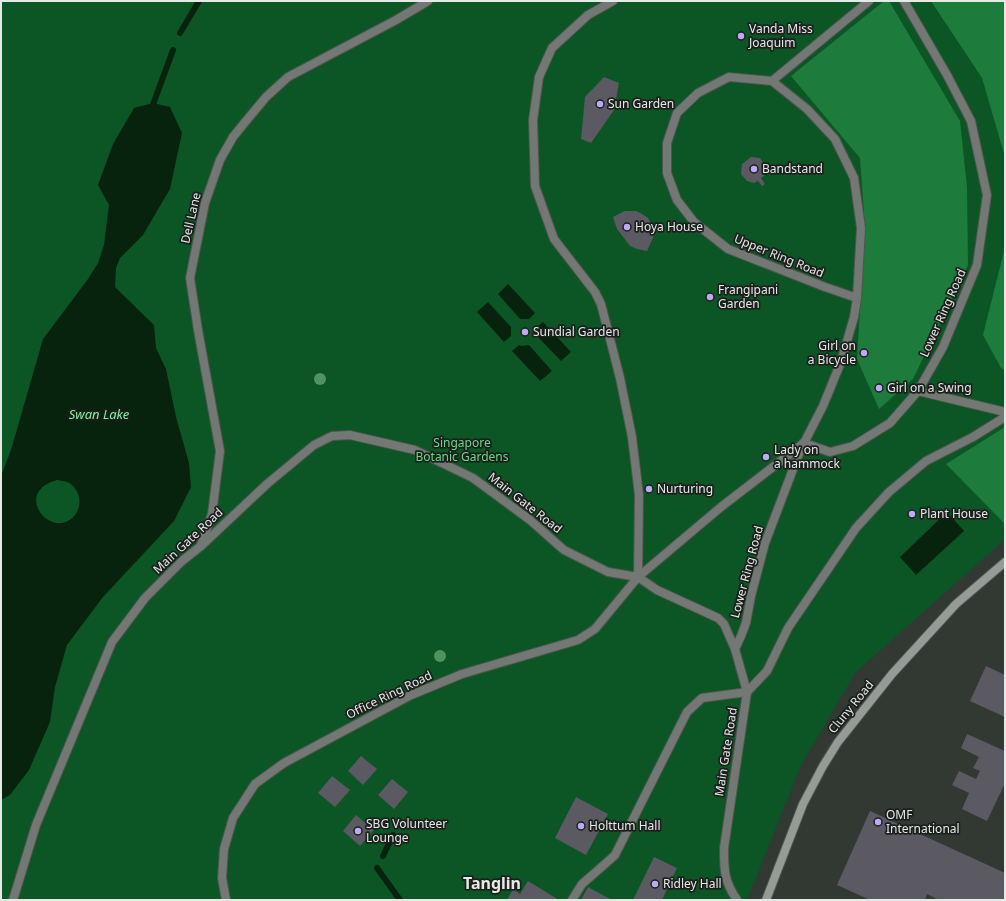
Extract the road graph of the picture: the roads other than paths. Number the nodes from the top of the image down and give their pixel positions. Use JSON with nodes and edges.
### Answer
{"nodes":[{"id":1,"x":428,"y":1,"type":"edge"},
{"id":2,"x":613,"y":1,"type":"edge"},
{"id":3,"x":869,"y":1,"type":"edge"},
{"id":4,"x":904,"y":1,"type":"edge"},
{"id":5,"x":772,"y":82,"type":"junction"},
{"id":6,"x":857,"y":298,"type":"junction"},
{"id":7,"x":918,"y":391,"type":"junction"},
{"id":8,"x":1005,"y":412,"type":"edge"},
{"id":9,"x":1005,"y":417,"type":"edge"},
{"id":10,"x":804,"y":443,"type":"junction"},
{"id":11,"x":201,"y":546,"type":"junction"},
{"id":12,"x":1005,"y":562,"type":"edge"},
{"id":13,"x":638,"y":577,"type":"junction"},
{"id":14,"x":735,"y":649,"type":"junction"},
{"id":15,"x":747,"y":692,"type":"junction"},
{"id":16,"x":13,"y":900,"type":"edge"},
{"id":17,"x":226,"y":900,"type":"edge"},
{"id":18,"x":572,"y":900,"type":"edge"},
{"id":19,"x":737,"y":900,"type":"edge"},
{"id":20,"x":766,"y":900,"type":"edge"}],
"edges":[{"from":1,"to":11,"type":"lane","name":"Dell Lane"},
{"from":2,"to":13,"type":"lane"},
{"from":3,"to":5,"type":"lane"},
{"from":4,"to":7,"type":"lane","name":"Lower Ring Road"},
{"from":5,"to":6,"type":"lane"},
{"from":5,"to":6,"type":"lane","name":"Upper Ring Road"},
{"from":6,"to":10,"type":"lane"},
{"from":7,"to":8,"type":"lane"},
{"from":7,"to":10,"type":"lane","name":"Lower Ring Road"},
{"from":9,"to":15,"type":"lane"},
{"from":10,"to":13,"type":"lane"},
{"from":10,"to":14,"type":"lane","name":"Lower Ring Road"},
{"from":11,"to":13,"type":"lane","name":"Main Gate Road"},
{"from":11,"to":16,"type":"lane","name":"Main Gate Road"},
{"from":12,"to":20,"type":"street","name":"Cluny Road"},
{"from":13,"to":14,"type":"lane","name":"Main Gate Road"},
{"from":13,"to":17,"type":"lane","name":"Office Ring Road"},
{"from":14,"to":15,"type":"lane","name":"Main Gate Road"},
{"from":15,"to":18,"type":"lane"},
{"from":15,"to":19,"type":"lane","name":"Main Gate Road"}]}
